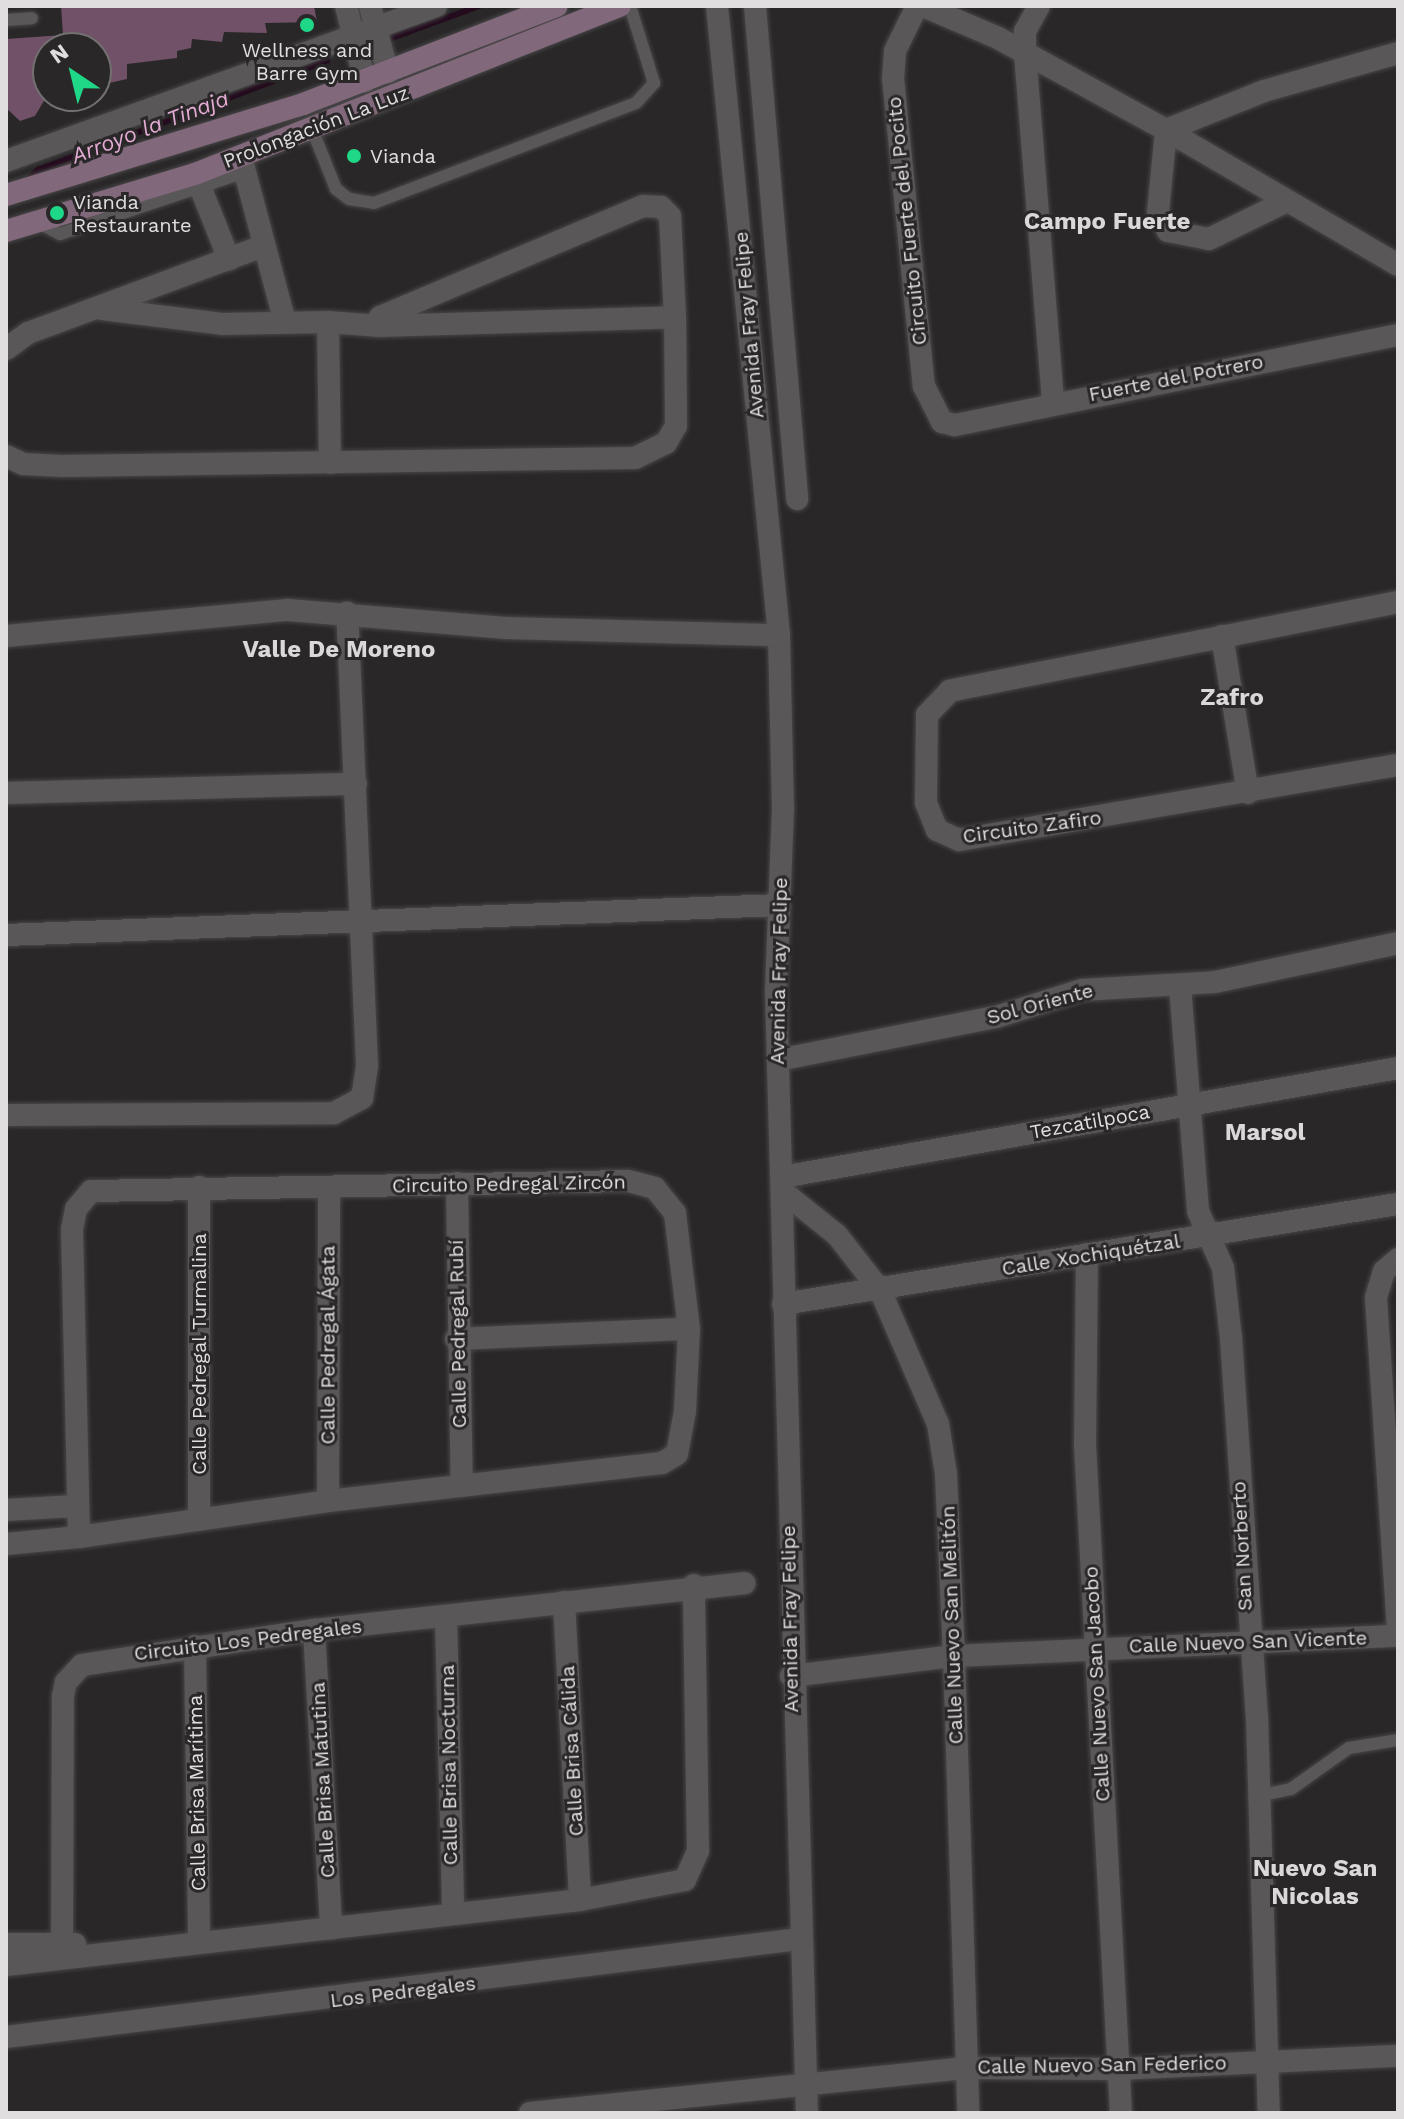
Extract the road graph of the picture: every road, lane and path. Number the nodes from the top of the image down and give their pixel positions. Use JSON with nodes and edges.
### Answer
{"nodes":[{"id":1,"x":346,"y":6,"type":"edge"},
{"id":2,"x":436,"y":6,"type":"edge"},
{"id":3,"x":557,"y":6,"type":"edge"},
{"id":4,"x":620,"y":6,"type":"edge"},
{"id":5,"x":630,"y":6,"type":"edge"},
{"id":6,"x":717,"y":6,"type":"edge"},
{"id":7,"x":755,"y":6,"type":"edge"},
{"id":8,"x":1039,"y":6,"type":"edge"},
{"id":9,"x":927,"y":7,"type":"edge"},
{"id":10,"x":373,"y":17,"type":"edge"},
{"id":11,"x":32,"y":18,"type":"dead end"},
{"id":12,"x":6,"y":20,"type":"edge"},
{"id":13,"x":353,"y":36,"type":"junction"},
{"id":14,"x":1025,"y":53,"type":"junction"},
{"id":15,"x":1398,"y":53,"type":"edge"},
{"id":16,"x":388,"y":73,"type":"junction"},
{"id":17,"x":365,"y":82,"type":"junction"},
{"id":18,"x":312,"y":129,"type":"junction"},
{"id":19,"x":1166,"y":130,"type":"junction"},
{"id":20,"x":6,"y":161,"type":"edge"},
{"id":21,"x":242,"y":165,"type":"junction"},
{"id":22,"x":198,"y":183,"type":"junction"},
{"id":23,"x":6,"y":195,"type":"edge"},
{"id":24,"x":1287,"y":201,"type":"junction"},
{"id":25,"x":6,"y":231,"type":"edge"},
{"id":26,"x":263,"y":246,"type":"junction"},
{"id":27,"x":229,"y":259,"type":"junction"},
{"id":28,"x":1398,"y":265,"type":"edge"},
{"id":29,"x":102,"y":309,"type":"junction"},
{"id":30,"x":675,"y":317,"type":"junction"},
{"id":31,"x":285,"y":322,"type":"junction"},
{"id":32,"x":328,"y":322,"type":"junction"},
{"id":33,"x":380,"y":326,"type":"junction"},
{"id":34,"x":1398,"y":335,"type":"edge"},
{"id":35,"x":6,"y":349,"type":"edge"},
{"id":36,"x":1053,"y":402,"type":"junction"},
{"id":37,"x":955,"y":425,"type":"joint"},
{"id":38,"x":6,"y":456,"type":"edge"},
{"id":39,"x":330,"y":463,"type":"junction"},
{"id":40,"x":797,"y":499,"type":"dead end"},
{"id":41,"x":1398,"y":602,"type":"edge"},
{"id":42,"x":347,"y":612,"type":"junction"},
{"id":43,"x":779,"y":635,"type":"junction"},
{"id":44,"x":6,"y":636,"type":"edge"},
{"id":45,"x":1222,"y":636,"type":"junction"},
{"id":46,"x":1398,"y":765,"type":"edge"},
{"id":47,"x":356,"y":784,"type":"junction"},
{"id":48,"x":6,"y":793,"type":"edge"},
{"id":49,"x":1248,"y":793,"type":"junction"},
{"id":50,"x":779,"y":905,"type":"junction"},
{"id":51,"x":358,"y":920,"type":"junction"},
{"id":52,"x":6,"y":935,"type":"edge"},
{"id":53,"x":1398,"y":943,"type":"edge"},
{"id":54,"x":1180,"y":986,"type":"junction"},
{"id":55,"x":778,"y":1060,"type":"junction"},
{"id":56,"x":1398,"y":1068,"type":"edge"},
{"id":57,"x":1187,"y":1105,"type":"junction"},
{"id":58,"x":6,"y":1115,"type":"edge"},
{"id":59,"x":457,"y":1183,"type":"junction"},
{"id":60,"x":782,"y":1184,"type":"junction"},
{"id":61,"x":199,"y":1187,"type":"junction"},
{"id":62,"x":329,"y":1188,"type":"junction"},
{"id":63,"x":1398,"y":1204,"type":"edge"},
{"id":64,"x":1211,"y":1237,"type":"junction"},
{"id":65,"x":1087,"y":1254,"type":"junction"},
{"id":66,"x":1398,"y":1259,"type":"edge"},
{"id":67,"x":880,"y":1290,"type":"junction"},
{"id":68,"x":783,"y":1304,"type":"junction"},
{"id":69,"x":689,"y":1329,"type":"junction"},
{"id":70,"x":456,"y":1339,"type":"junction"},
{"id":71,"x":462,"y":1486,"type":"junction"},
{"id":72,"x":328,"y":1501,"type":"junction"},
{"id":73,"x":75,"y":1506,"type":"junction"},
{"id":74,"x":6,"y":1510,"type":"edge"},
{"id":75,"x":199,"y":1520,"type":"junction"},
{"id":76,"x":79,"y":1537,"type":"junction"},
{"id":77,"x":6,"y":1544,"type":"edge"},
{"id":78,"x":744,"y":1583,"type":"dead end"},
{"id":79,"x":694,"y":1585,"type":"junction"},
{"id":80,"x":564,"y":1602,"type":"junction"},
{"id":81,"x":446,"y":1617,"type":"junction"},
{"id":82,"x":314,"y":1630,"type":"junction"},
{"id":83,"x":1398,"y":1633,"type":"edge"},
{"id":84,"x":1247,"y":1645,"type":"junction"},
{"id":85,"x":195,"y":1646,"type":"junction"},
{"id":86,"x":1094,"y":1648,"type":"junction"},
{"id":87,"x":954,"y":1656,"type":"junction"},
{"id":88,"x":791,"y":1676,"type":"junction"},
{"id":89,"x":1398,"y":1740,"type":"edge"},
{"id":90,"x":1258,"y":1796,"type":"junction"},
{"id":91,"x":580,"y":1900,"type":"junction"},
{"id":92,"x":453,"y":1914,"type":"junction"},
{"id":93,"x":331,"y":1929,"type":"junction"},
{"id":94,"x":800,"y":1939,"type":"junction"},
{"id":95,"x":199,"y":1941,"type":"junction"},
{"id":96,"x":6,"y":1944,"type":"edge"},
{"id":97,"x":62,"y":1948,"type":"junction"},
{"id":98,"x":6,"y":1965,"type":"edge"},
{"id":99,"x":6,"y":2037,"type":"edge"},
{"id":100,"x":1398,"y":2056,"type":"edge"},
{"id":101,"x":1266,"y":2061,"type":"junction"},
{"id":102,"x":965,"y":2068,"type":"junction"},
{"id":103,"x":1119,"y":2069,"type":"junction"},
{"id":104,"x":807,"y":2081,"type":"junction"},
{"id":105,"x":666,"y":2107,"type":"edge"},
{"id":106,"x":530,"y":2113,"type":"edge"},
{"id":107,"x":807,"y":2113,"type":"edge"},
{"id":108,"x":968,"y":2113,"type":"edge"},
{"id":109,"x":1121,"y":2113,"type":"edge"},
{"id":110,"x":1269,"y":2113,"type":"edge"}],
"edges":[{"from":1,"to":13,"type":"street"},
{"from":2,"to":10,"type":"street"},
{"from":3,"to":16,"type":"main road","name":"Prolongación La Luz"},
{"from":4,"to":18,"type":"main road","name":"Prolongación La Luz"},
{"from":5,"to":18,"type":"lane"},
{"from":6,"to":43,"type":"street","name":"Avenida Fray Felipe"},
{"from":7,"to":40,"type":"street","name":"Avenida Fray Felipe"},
{"from":8,"to":14,"type":"street"},
{"from":9,"to":14,"type":"street"},
{"from":9,"to":37,"type":"street","name":"Circuito Fuerte del Pocito"},
{"from":10,"to":13,"type":"street"},
{"from":10,"to":16,"type":"street"},
{"from":11,"to":12,"type":"lane"},
{"from":13,"to":17,"type":"street"},
{"from":13,"to":20,"type":"street"},
{"from":14,"to":19,"type":"street"},
{"from":14,"to":36,"type":"street"},
{"from":15,"to":19,"type":"street"},
{"from":16,"to":17,"type":"main road","name":"Prolongación La Luz"},
{"from":17,"to":23,"type":"main road","name":"Prolongación La Luz"},
{"from":18,"to":21,"type":"main road","name":"Prolongación La Luz"},
{"from":19,"to":24,"type":"street"},
{"from":19,"to":24,"type":"street"},
{"from":21,"to":22,"type":"main road","name":"Prolongación La Luz"},
{"from":21,"to":26,"type":"street"},
{"from":22,"to":25,"type":"main road","name":"Prolongación La Luz"},
{"from":22,"to":27,"type":"street"},
{"from":24,"to":28,"type":"street"},
{"from":26,"to":27,"type":"street"},
{"from":26,"to":31,"type":"street"},
{"from":27,"to":29,"type":"street"},
{"from":29,"to":31,"type":"street"},
{"from":29,"to":35,"type":"street"},
{"from":30,"to":33,"type":"street"},
{"from":30,"to":33,"type":"street"},
{"from":30,"to":39,"type":"street"},
{"from":31,"to":32,"type":"street"},
{"from":32,"to":33,"type":"street"},
{"from":32,"to":39,"type":"street"},
{"from":34,"to":36,"type":"street","name":"Fuerte del Potrero"},
{"from":36,"to":37,"type":"street","name":"Fuerte del Potrero"},
{"from":38,"to":39,"type":"street"},
{"from":41,"to":45,"type":"street","name":"Circuito Zafiro"},
{"from":42,"to":43,"type":"street"},
{"from":42,"to":44,"type":"street"},
{"from":42,"to":47,"type":"street"},
{"from":43,"to":50,"type":"street","name":"Avenida Fray Felipe"},
{"from":45,"to":49,"type":"street"},
{"from":45,"to":49,"type":"street","name":"Circuito Zafiro"},
{"from":46,"to":49,"type":"street","name":"Circuito Zafiro"},
{"from":47,"to":48,"type":"street"},
{"from":47,"to":51,"type":"street"},
{"from":50,"to":51,"type":"street"},
{"from":50,"to":55,"type":"street","name":"Avenida Fray Felipe"},
{"from":51,"to":52,"type":"street"},
{"from":51,"to":58,"type":"street"},
{"from":53,"to":54,"type":"street","name":"Sol Oriente"},
{"from":54,"to":55,"type":"street","name":"Sol Oriente"},
{"from":54,"to":57,"type":"street","name":"San Norberto"},
{"from":55,"to":60,"type":"street","name":"Avenida Fray Felipe"},
{"from":56,"to":57,"type":"street","name":"Tezcatilpoca"},
{"from":57,"to":60,"type":"street","name":"Tezcatilpoca"},
{"from":57,"to":64,"type":"street","name":"San Norberto"},
{"from":59,"to":62,"type":"street","name":"Circuito Pedregal Zircón"},
{"from":59,"to":69,"type":"street","name":"Circuito Pedregal Zircón"},
{"from":59,"to":70,"type":"street","name":"Calle Pedregal Rubí"},
{"from":60,"to":67,"type":"street","name":"Calle Nuevo San Melitón"},
{"from":60,"to":68,"type":"street","name":"Avenida Fray Felipe"},
{"from":61,"to":62,"type":"street","name":"Circuito Pedregal Zircón"},
{"from":61,"to":73,"type":"street","name":"Circuito Pedregal Zircón"},
{"from":61,"to":75,"type":"street","name":"Calle Pedregal Turmalina"},
{"from":62,"to":72,"type":"street","name":"Calle Pedregal Ágata"},
{"from":63,"to":64,"type":"street","name":"Calle Xochiquétzal"},
{"from":64,"to":65,"type":"street","name":"Calle Xochiquétzal"},
{"from":64,"to":84,"type":"street","name":"San Norberto"},
{"from":65,"to":67,"type":"street","name":"Calle Xochiquétzal"},
{"from":65,"to":86,"type":"street","name":"Calle Nuevo San Jacobo"},
{"from":66,"to":83,"type":"street"},
{"from":67,"to":68,"type":"street","name":"Calle Xochiquétzal"},
{"from":67,"to":87,"type":"street","name":"Calle Nuevo San Melitón"},
{"from":68,"to":88,"type":"street","name":"Avenida Fray Felipe"},
{"from":69,"to":70,"type":"street"},
{"from":69,"to":71,"type":"street","name":"Circuito Pedregal Zircón"},
{"from":70,"to":71,"type":"street","name":"Calle Pedregal Rubí"},
{"from":71,"to":72,"type":"street","name":"Circuito Pedregal Zircón"},
{"from":72,"to":75,"type":"street","name":"Circuito Pedregal Zircón"},
{"from":73,"to":74,"type":"street"},
{"from":73,"to":76,"type":"street","name":"Circuito Pedregal Zircón"},
{"from":75,"to":76,"type":"street","name":"Circuito Pedregal Zircón"},
{"from":76,"to":77,"type":"street","name":"Circuito Pedregal Zircón"},
{"from":78,"to":79,"type":"street","name":"Circuito Los Pedregales"},
{"from":79,"to":80,"type":"street","name":"Circuito Los Pedregales"},
{"from":79,"to":91,"type":"street"},
{"from":80,"to":81,"type":"street","name":"Circuito Los Pedregales"},
{"from":80,"to":91,"type":"street","name":"Calle Brisa Cálida"},
{"from":81,"to":82,"type":"street","name":"Circuito Los Pedregales"},
{"from":81,"to":92,"type":"street","name":"Calle Brisa Nocturna"},
{"from":82,"to":85,"type":"street","name":"Circuito Los Pedregales"},
{"from":82,"to":93,"type":"street","name":"Calle Brisa Matutina"},
{"from":83,"to":84,"type":"street","name":"Calle Nuevo San Vicente"},
{"from":84,"to":86,"type":"street","name":"Calle Nuevo San Vicente"},
{"from":84,"to":90,"type":"street","name":"San Norberto"},
{"from":85,"to":95,"type":"street","name":"Calle Brisa Marítima"},
{"from":85,"to":97,"type":"street","name":"Circuito Los Pedregales"},
{"from":86,"to":87,"type":"street","name":"Calle Nuevo San Vicente"},
{"from":86,"to":103,"type":"street","name":"Calle Nuevo San Jacobo"},
{"from":87,"to":88,"type":"street","name":"Calle Nuevo San Vicente"},
{"from":87,"to":102,"type":"street","name":"Calle Nuevo San Melitón"},
{"from":88,"to":94,"type":"street","name":"Avenida Fray Felipe"},
{"from":89,"to":90,"type":"lane"},
{"from":90,"to":101,"type":"street","name":"San Norberto"},
{"from":91,"to":92,"type":"street"},
{"from":92,"to":93,"type":"street"},
{"from":93,"to":95,"type":"street"},
{"from":94,"to":99,"type":"street","name":"Los Pedregales"},
{"from":94,"to":104,"type":"street","name":"Avenida Fray Felipe"},
{"from":95,"to":97,"type":"street"},
{"from":96,"to":97,"type":"street"},
{"from":97,"to":98,"type":"street"},
{"from":100,"to":101,"type":"street","name":"Calle Nuevo San Federico"},
{"from":101,"to":103,"type":"street","name":"Calle Nuevo San Federico"},
{"from":101,"to":110,"type":"street","name":"San Norberto"},
{"from":102,"to":103,"type":"street","name":"Calle Nuevo San Federico"},
{"from":102,"to":104,"type":"street","name":"Calle Nuevo San Federico"},
{"from":102,"to":108,"type":"street","name":"Calle Nuevo San Melitón"},
{"from":103,"to":109,"type":"street","name":"Calle Nuevo San Jacobo"},
{"from":104,"to":105,"type":"street","name":"Calle Nuevo San Federico"},
{"from":104,"to":107,"type":"street","name":"Avenida Fray Felipe"},
{"from":105,"to":106,"type":"street","name":"Calle Nuevo San Federico"}]}
